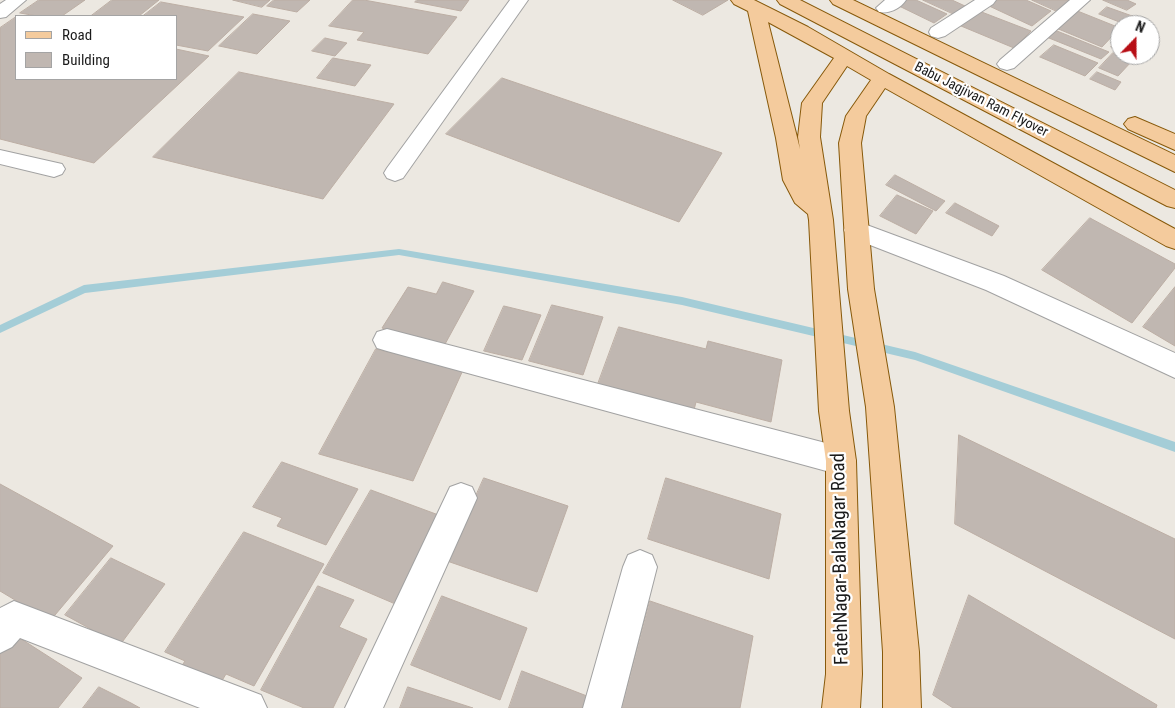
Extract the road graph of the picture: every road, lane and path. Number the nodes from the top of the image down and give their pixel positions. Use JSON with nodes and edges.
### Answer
{"nodes":[{"id":1,"x":17,"y":0,"type":"edge"},
{"id":2,"x":519,"y":0,"type":"edge"},
{"id":3,"x":786,"y":0,"type":"edge"},
{"id":4,"x":839,"y":0,"type":"edge"},
{"id":5,"x":868,"y":0,"type":"edge"},
{"id":6,"x":987,"y":0,"type":"edge"},
{"id":7,"x":1081,"y":0,"type":"edge"},
{"id":8,"x":748,"y":4,"type":"edge"},
{"id":9,"x":895,"y":8,"type":"edge"},
{"id":10,"x":0,"y":12,"type":"edge"},
{"id":11,"x":938,"y":32,"type":"junction"},
{"id":12,"x":844,"y":57,"type":"junction"},
{"id":13,"x":1007,"y":64,"type":"junction"},
{"id":14,"x":882,"y":78,"type":"junction"},
{"id":15,"x":1175,"y":143,"type":"edge"},
{"id":16,"x":0,"y":156,"type":"edge"},
{"id":17,"x":1175,"y":164,"type":"edge"},
{"id":18,"x":54,"y":169,"type":"dead end"},
{"id":19,"x":395,"y":173,"type":"dead end"},
{"id":20,"x":1175,"y":200,"type":"edge"},
{"id":21,"x":821,"y":216,"type":"junction"},
{"id":22,"x":856,"y":230,"type":"junction"},
{"id":23,"x":1175,"y":240,"type":"edge"},
{"id":24,"x":387,"y":340,"type":"dead end"},
{"id":25,"x":1175,"y":366,"type":"edge"},
{"id":26,"x":841,"y":461,"type":"junction"},
{"id":27,"x":461,"y":498,"type":"dead end"},
{"id":28,"x":640,"y":567,"type":"dead end"},
{"id":29,"x":5,"y":621,"type":"edge"},
{"id":30,"x":248,"y":708,"type":"edge"},
{"id":31,"x":364,"y":708,"type":"edge"},
{"id":32,"x":602,"y":708,"type":"edge"},
{"id":33,"x":841,"y":708,"type":"edge"},
{"id":34,"x":902,"y":708,"type":"edge"}],
"edges":[{"from":1,"to":10,"type":"street"},
{"from":2,"to":19,"type":"street"},
{"from":3,"to":20,"type":"main road","name":"Babu Jagjivan Ram Flyover"},
{"from":4,"to":17,"type":"main road","name":"Babu Jagjivan Ram Flyover"},
{"from":5,"to":9,"type":"main road"},
{"from":6,"to":11,"type":"street"},
{"from":7,"to":13,"type":"street"},
{"from":8,"to":12,"type":"main road"},
{"from":8,"to":21,"type":"main road"},
{"from":9,"to":11,"type":"main road"},
{"from":11,"to":13,"type":"main road"},
{"from":12,"to":14,"type":"main road"},
{"from":12,"to":21,"type":"main road","name":"FatehNagar-BalaNagar Road"},
{"from":13,"to":15,"type":"main road"},
{"from":14,"to":22,"type":"main road"},
{"from":14,"to":23,"type":"main road"},
{"from":16,"to":18,"type":"street"},
{"from":21,"to":26,"type":"main road","name":"FatehNagar-BalaNagar Road"},
{"from":22,"to":25,"type":"street"},
{"from":22,"to":34,"type":"main road"},
{"from":24,"to":26,"type":"street"},
{"from":26,"to":33,"type":"main road","name":"FatehNagar-BalaNagar Road"},
{"from":27,"to":31,"type":"street"},
{"from":28,"to":32,"type":"street"},
{"from":29,"to":30,"type":"street"}]}
